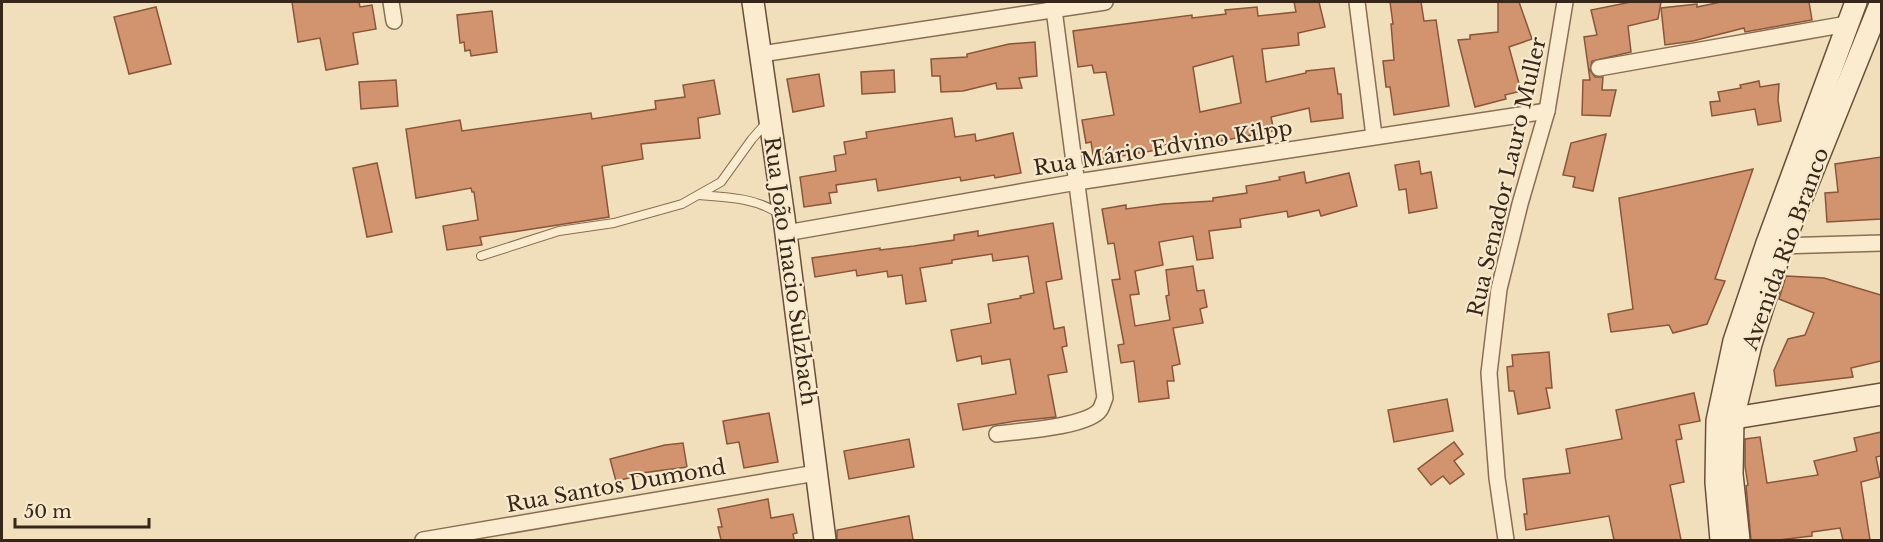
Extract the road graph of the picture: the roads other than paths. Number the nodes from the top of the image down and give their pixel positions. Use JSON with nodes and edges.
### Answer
{"nodes":[{"id":1,"x":391,"y":2,"type":"edge"},
{"id":2,"x":753,"y":2,"type":"edge"},
{"id":3,"x":1105,"y":2,"type":"edge"},
{"id":4,"x":1358,"y":2,"type":"edge"},
{"id":5,"x":1565,"y":2,"type":"edge"},
{"id":6,"x":1856,"y":2,"type":"edge"},
{"id":7,"x":1881,"y":2,"type":"edge"},
{"id":8,"x":1054,"y":6,"type":"edge"},
{"id":9,"x":394,"y":21,"type":"dead end"},
{"id":10,"x":1847,"y":24,"type":"junction"},
{"id":11,"x":761,"y":54,"type":"junction"},
{"id":12,"x":1599,"y":68,"type":"dead end"},
{"id":13,"x":1546,"y":111,"type":"junction"},
{"id":14,"x":770,"y":118,"type":"junction"},
{"id":15,"x":1374,"y":136,"type":"junction"},
{"id":16,"x":1077,"y":182,"type":"junction"},
{"id":17,"x":698,"y":195,"type":"junction"},
{"id":18,"x":785,"y":225,"type":"junction"},
{"id":19,"x":1881,"y":243,"type":"edge"},
{"id":20,"x":1774,"y":246,"type":"junction"},
{"id":21,"x":481,"y":256,"type":"dead end"},
{"id":22,"x":1881,"y":394,"type":"edge"},
{"id":23,"x":1725,"y":420,"type":"junction"},
{"id":24,"x":997,"y":434,"type":"dead end"},
{"id":25,"x":816,"y":473,"type":"junction"},
{"id":26,"x":423,"y":540,"type":"edge"},
{"id":27,"x":825,"y":540,"type":"edge"},
{"id":28,"x":1506,"y":540,"type":"edge"},
{"id":29,"x":1721,"y":540,"type":"edge"},
{"id":30,"x":1739,"y":540,"type":"edge"}],
"edges":[{"from":1,"to":9,"type":"street"},
{"from":2,"to":11,"type":"main road","name":"Rua João Inacio Sulzbach"},
{"from":3,"to":8,"type":"street"},
{"from":4,"to":15,"type":"street"},
{"from":5,"to":13,"type":"street","name":"Rua Senador Lauro Muller"},
{"from":6,"to":10,"type":"main road","name":"Avenida Rio Branco"},
{"from":7,"to":20,"type":"main road","name":"Avenida Rio Branco"},
{"from":8,"to":11,"type":"street"},
{"from":8,"to":16,"type":"street"},
{"from":10,"to":12,"type":"street"},
{"from":10,"to":20,"type":"main road","name":"Avenida Rio Branco"},
{"from":11,"to":14,"type":"main road","name":"Rua João Inacio Sulzbach"},
{"from":13,"to":15,"type":"street","name":"Rua Mário Edvino Kilpp"},
{"from":13,"to":28,"type":"street","name":"Rua Senador Lauro Muller"},
{"from":14,"to":17,"type":"lane"},
{"from":14,"to":18,"type":"main road","name":"Rua João Inacio Sulzbach"},
{"from":15,"to":16,"type":"street","name":"Rua Mário Edvino Kilpp"},
{"from":16,"to":18,"type":"street","name":"Rua Mário Edvino Kilpp"},
{"from":16,"to":24,"type":"street"},
{"from":17,"to":18,"type":"lane"},
{"from":17,"to":21,"type":"lane"},
{"from":18,"to":25,"type":"main road","name":"Rua João Inacio Sulzbach"},
{"from":19,"to":20,"type":"street"},
{"from":20,"to":23,"type":"main road","name":"Avenida Rio Branco"},
{"from":22,"to":23,"type":"main road"},
{"from":23,"to":29,"type":"main road","name":"Avenida Rio Branco"},
{"from":23,"to":30,"type":"main road","name":"Avenida Rio Branco"},
{"from":25,"to":26,"type":"street","name":"Rua Santos Dumond"},
{"from":25,"to":27,"type":"main road","name":"Rua João Inacio Sulzbach"}]}
